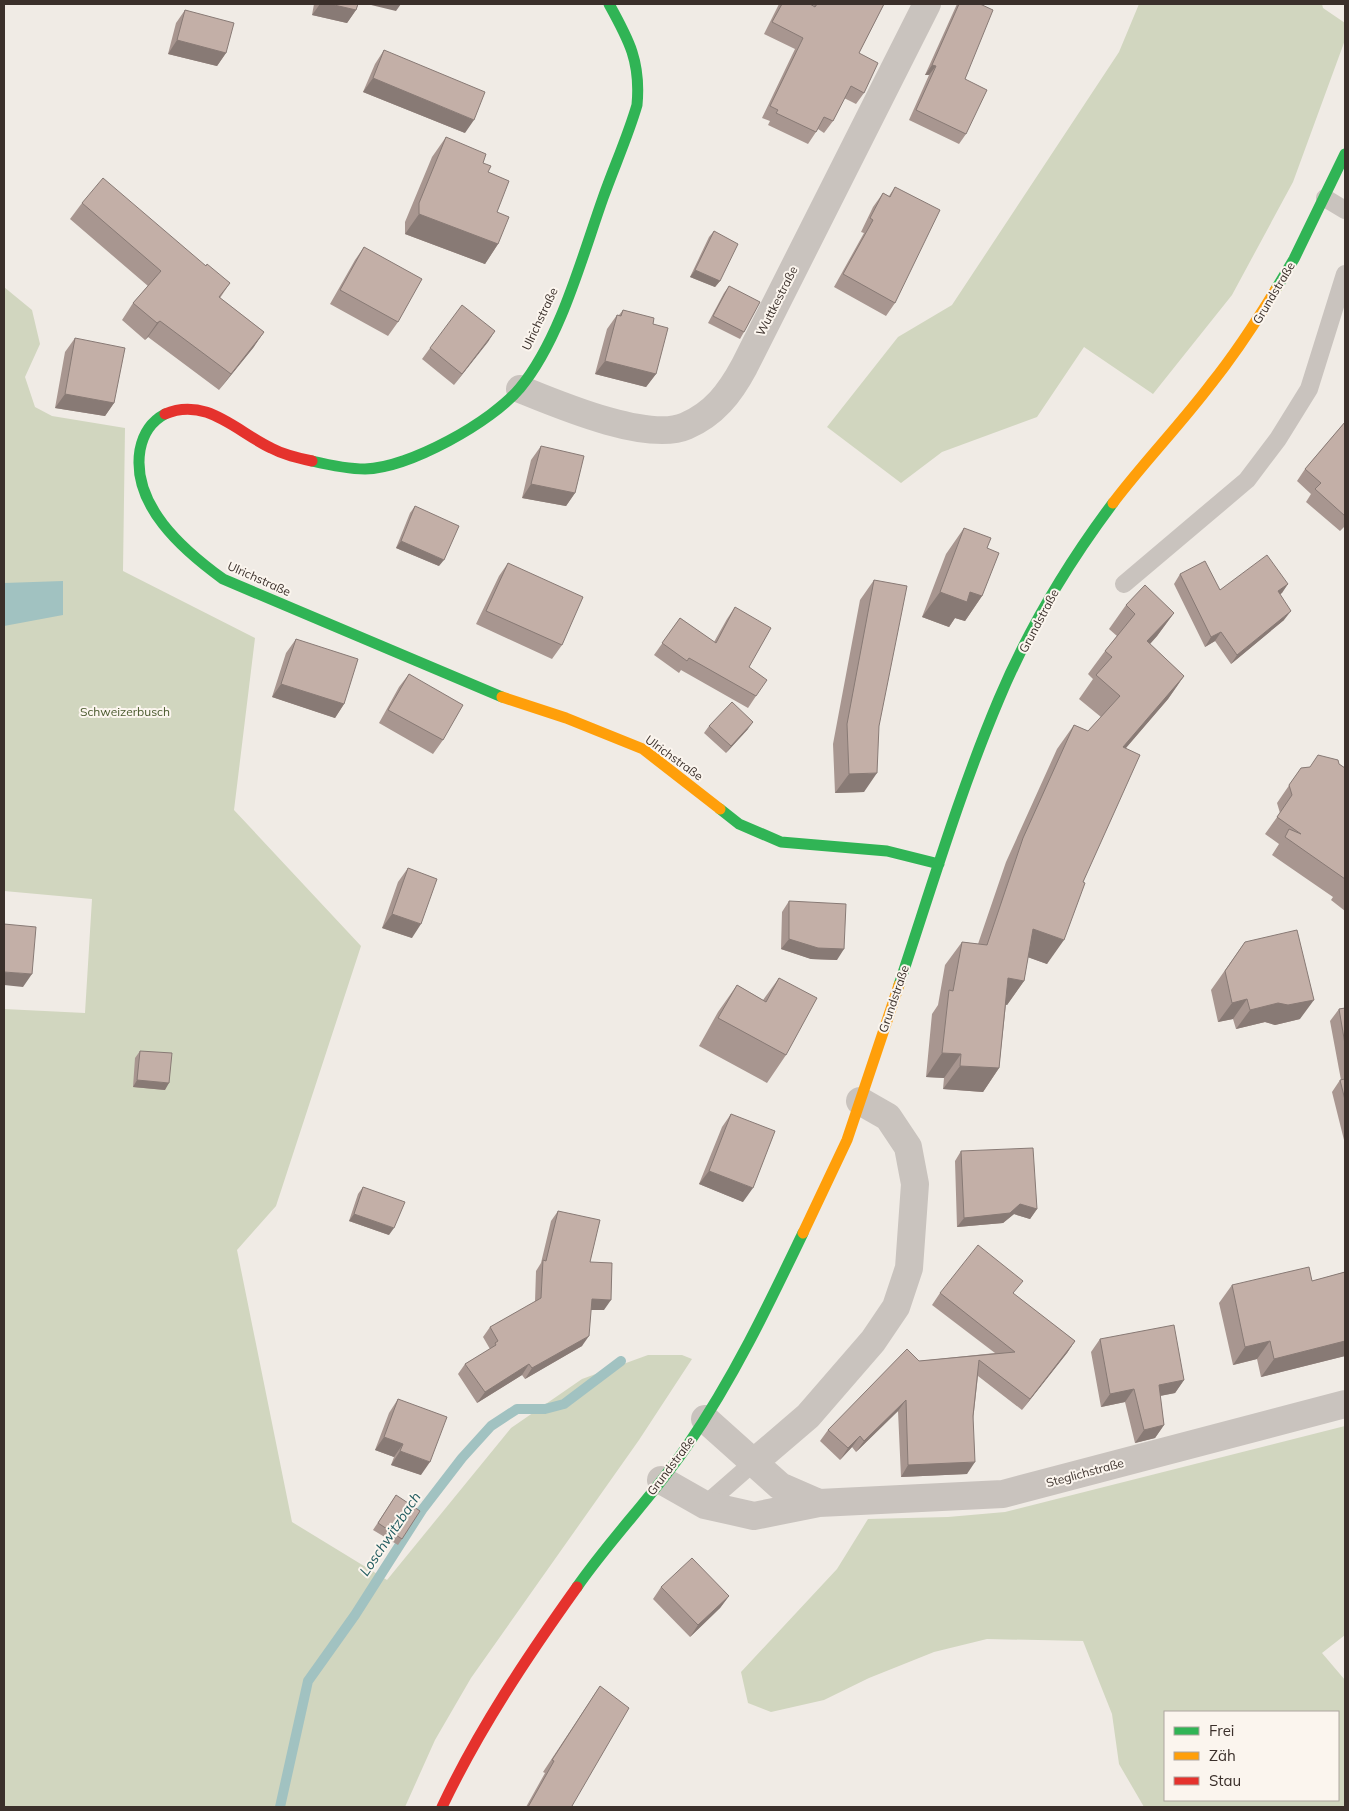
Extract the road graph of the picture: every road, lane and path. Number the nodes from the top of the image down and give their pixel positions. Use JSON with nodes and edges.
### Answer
{"nodes":[{"id":1,"x":608,"y":4,"type":"edge"},
{"id":2,"x":926,"y":4,"type":"edge"},
{"id":3,"x":1345,"y":154,"type":"edge"},
{"id":4,"x":1325,"y":198,"type":"junction"},
{"id":5,"x":1345,"y":210,"type":"edge"},
{"id":6,"x":1345,"y":274,"type":"edge"},
{"id":7,"x":520,"y":389,"type":"junction"},
{"id":8,"x":1124,"y":584,"type":"dead end"},
{"id":9,"x":939,"y":864,"type":"junction"},
{"id":10,"x":860,"y":1101,"type":"junction"},
{"id":11,"x":1345,"y":1404,"type":"edge"},
{"id":12,"x":706,"y":1419,"type":"junction"},
{"id":13,"x":752,"y":1463,"type":"junction"},
{"id":14,"x":662,"y":1480,"type":"junction"},
{"id":15,"x":819,"y":1503,"type":"junction"},
{"id":16,"x":705,"y":1505,"type":"junction"},
{"id":17,"x":442,"y":1807,"type":"edge"}],
"edges":[{"from":1,"to":7,"type":"main road","name":"Ulrichstraße"},
{"from":2,"to":7,"type":"street","name":"Wuttkestraße"},
{"from":3,"to":4,"type":"main road","name":"Grundstraße"},
{"from":4,"to":5,"type":"lane"},
{"from":4,"to":9,"type":"main road","name":"Grundstraße"},
{"from":6,"to":8,"type":"lane"},
{"from":7,"to":9,"type":"main road","name":"Ulrichstraße"},
{"from":9,"to":10,"type":"main road","name":"Grundstraße"},
{"from":10,"to":12,"type":"main road","name":"Grundstraße"},
{"from":10,"to":13,"type":"street"},
{"from":11,"to":15,"type":"street","name":"Steglichstraße"},
{"from":12,"to":13,"type":"street","name":"Steglichstraße"},
{"from":12,"to":14,"type":"main road","name":"Grundstraße"},
{"from":13,"to":15,"type":"street","name":"Steglichstraße"},
{"from":13,"to":16,"type":"lane"},
{"from":14,"to":16,"type":"street","name":"Steglichstraße"},
{"from":14,"to":17,"type":"main road","name":"Grundstraße"},
{"from":15,"to":16,"type":"street","name":"Steglichstraße"}]}
